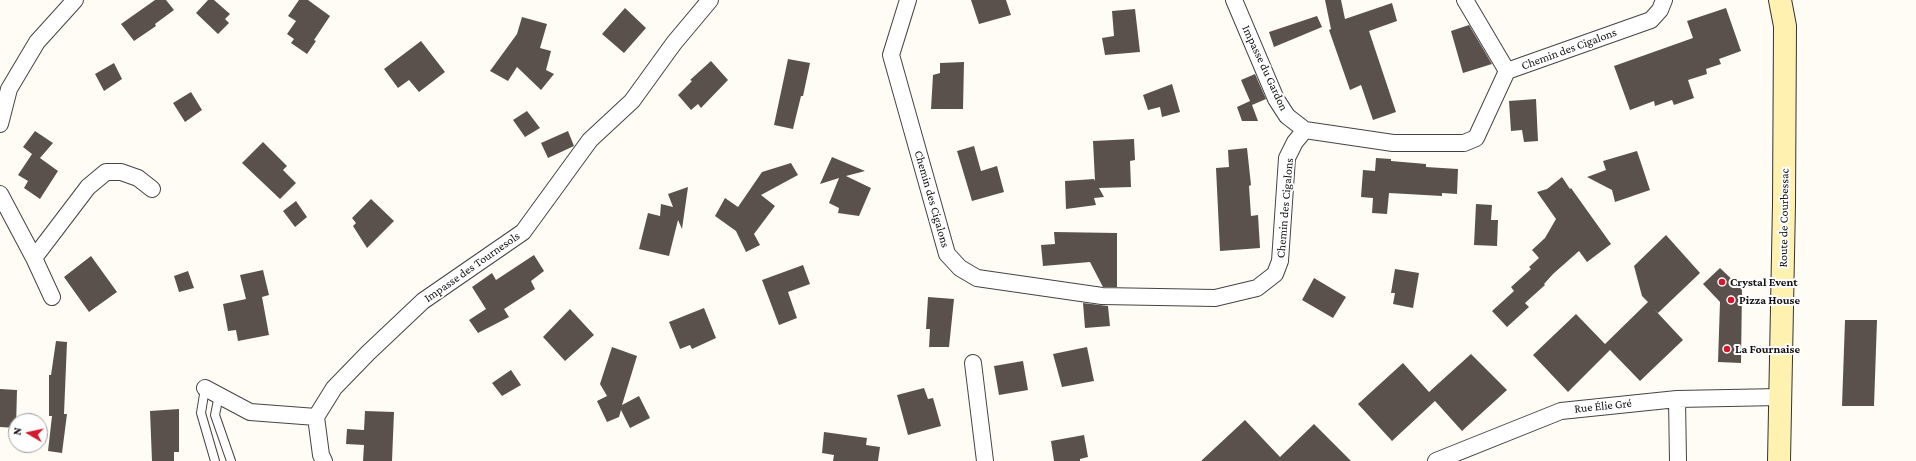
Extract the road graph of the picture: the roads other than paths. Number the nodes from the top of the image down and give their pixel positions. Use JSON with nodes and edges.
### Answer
{"nodes":[{"id":1,"x":75,"y":0,"type":"edge"},
{"id":2,"x":710,"y":0,"type":"edge"},
{"id":3,"x":908,"y":0,"type":"edge"},
{"id":4,"x":1234,"y":0,"type":"edge"},
{"id":5,"x":1465,"y":0,"type":"edge"},
{"id":6,"x":1664,"y":0,"type":"edge"},
{"id":7,"x":1780,"y":0,"type":"edge"},
{"id":8,"x":1508,"y":71,"type":"junction"},
{"id":9,"x":0,"y":124,"type":"edge"},
{"id":10,"x":1305,"y":130,"type":"junction"},
{"id":11,"x":152,"y":189,"type":"dead end"},
{"id":12,"x":0,"y":194,"type":"edge"},
{"id":13,"x":34,"y":258,"type":"junction"},
{"id":14,"x":52,"y":297,"type":"dead end"},
{"id":15,"x":973,"y":363,"type":"dead end"},
{"id":16,"x":212,"y":392,"type":"junction"},
{"id":17,"x":1780,"y":397,"type":"junction"},
{"id":18,"x":1678,"y":399,"type":"junction"},
{"id":19,"x":316,"y":417,"type":"junction"},
{"id":20,"x":1460,"y":456,"type":"edge"},
{"id":21,"x":215,"y":461,"type":"edge"},
{"id":22,"x":230,"y":461,"type":"edge"},
{"id":23,"x":324,"y":461,"type":"edge"},
{"id":24,"x":986,"y":461,"type":"edge"},
{"id":25,"x":1436,"y":461,"type":"edge"},
{"id":26,"x":1678,"y":461,"type":"edge"},
{"id":27,"x":1779,"y":461,"type":"edge"}],
"edges":[{"from":1,"to":9,"type":"street"},
{"from":2,"to":19,"type":"street","name":"Impasse des Tournesols"},
{"from":3,"to":10,"type":"street","name":"Chemin des Cigalons"},
{"from":4,"to":10,"type":"street","name":"Impasse du Gardon"},
{"from":5,"to":8,"type":"street"},
{"from":6,"to":8,"type":"street","name":"Chemin des Cigalons"},
{"from":7,"to":17,"type":"street","name":"Route de Courbessac"},
{"from":8,"to":10,"type":"street","name":"Chemin des Cigalons"},
{"from":11,"to":13,"type":"street"},
{"from":12,"to":13,"type":"street"},
{"from":13,"to":14,"type":"street"},
{"from":15,"to":24,"type":"street"},
{"from":16,"to":19,"type":"street"},
{"from":16,"to":21,"type":"lane"},
{"from":16,"to":22,"type":"lane"},
{"from":17,"to":18,"type":"street","name":"Rue Élie Gré"},
{"from":17,"to":27,"type":"street","name":"Route de Courbessac"},
{"from":18,"to":20,"type":"street","name":"Rue Élie Gré"},
{"from":18,"to":26,"type":"street"},
{"from":19,"to":23,"type":"street"},
{"from":20,"to":25,"type":"street","name":"Rue Élie Gré"}]}
